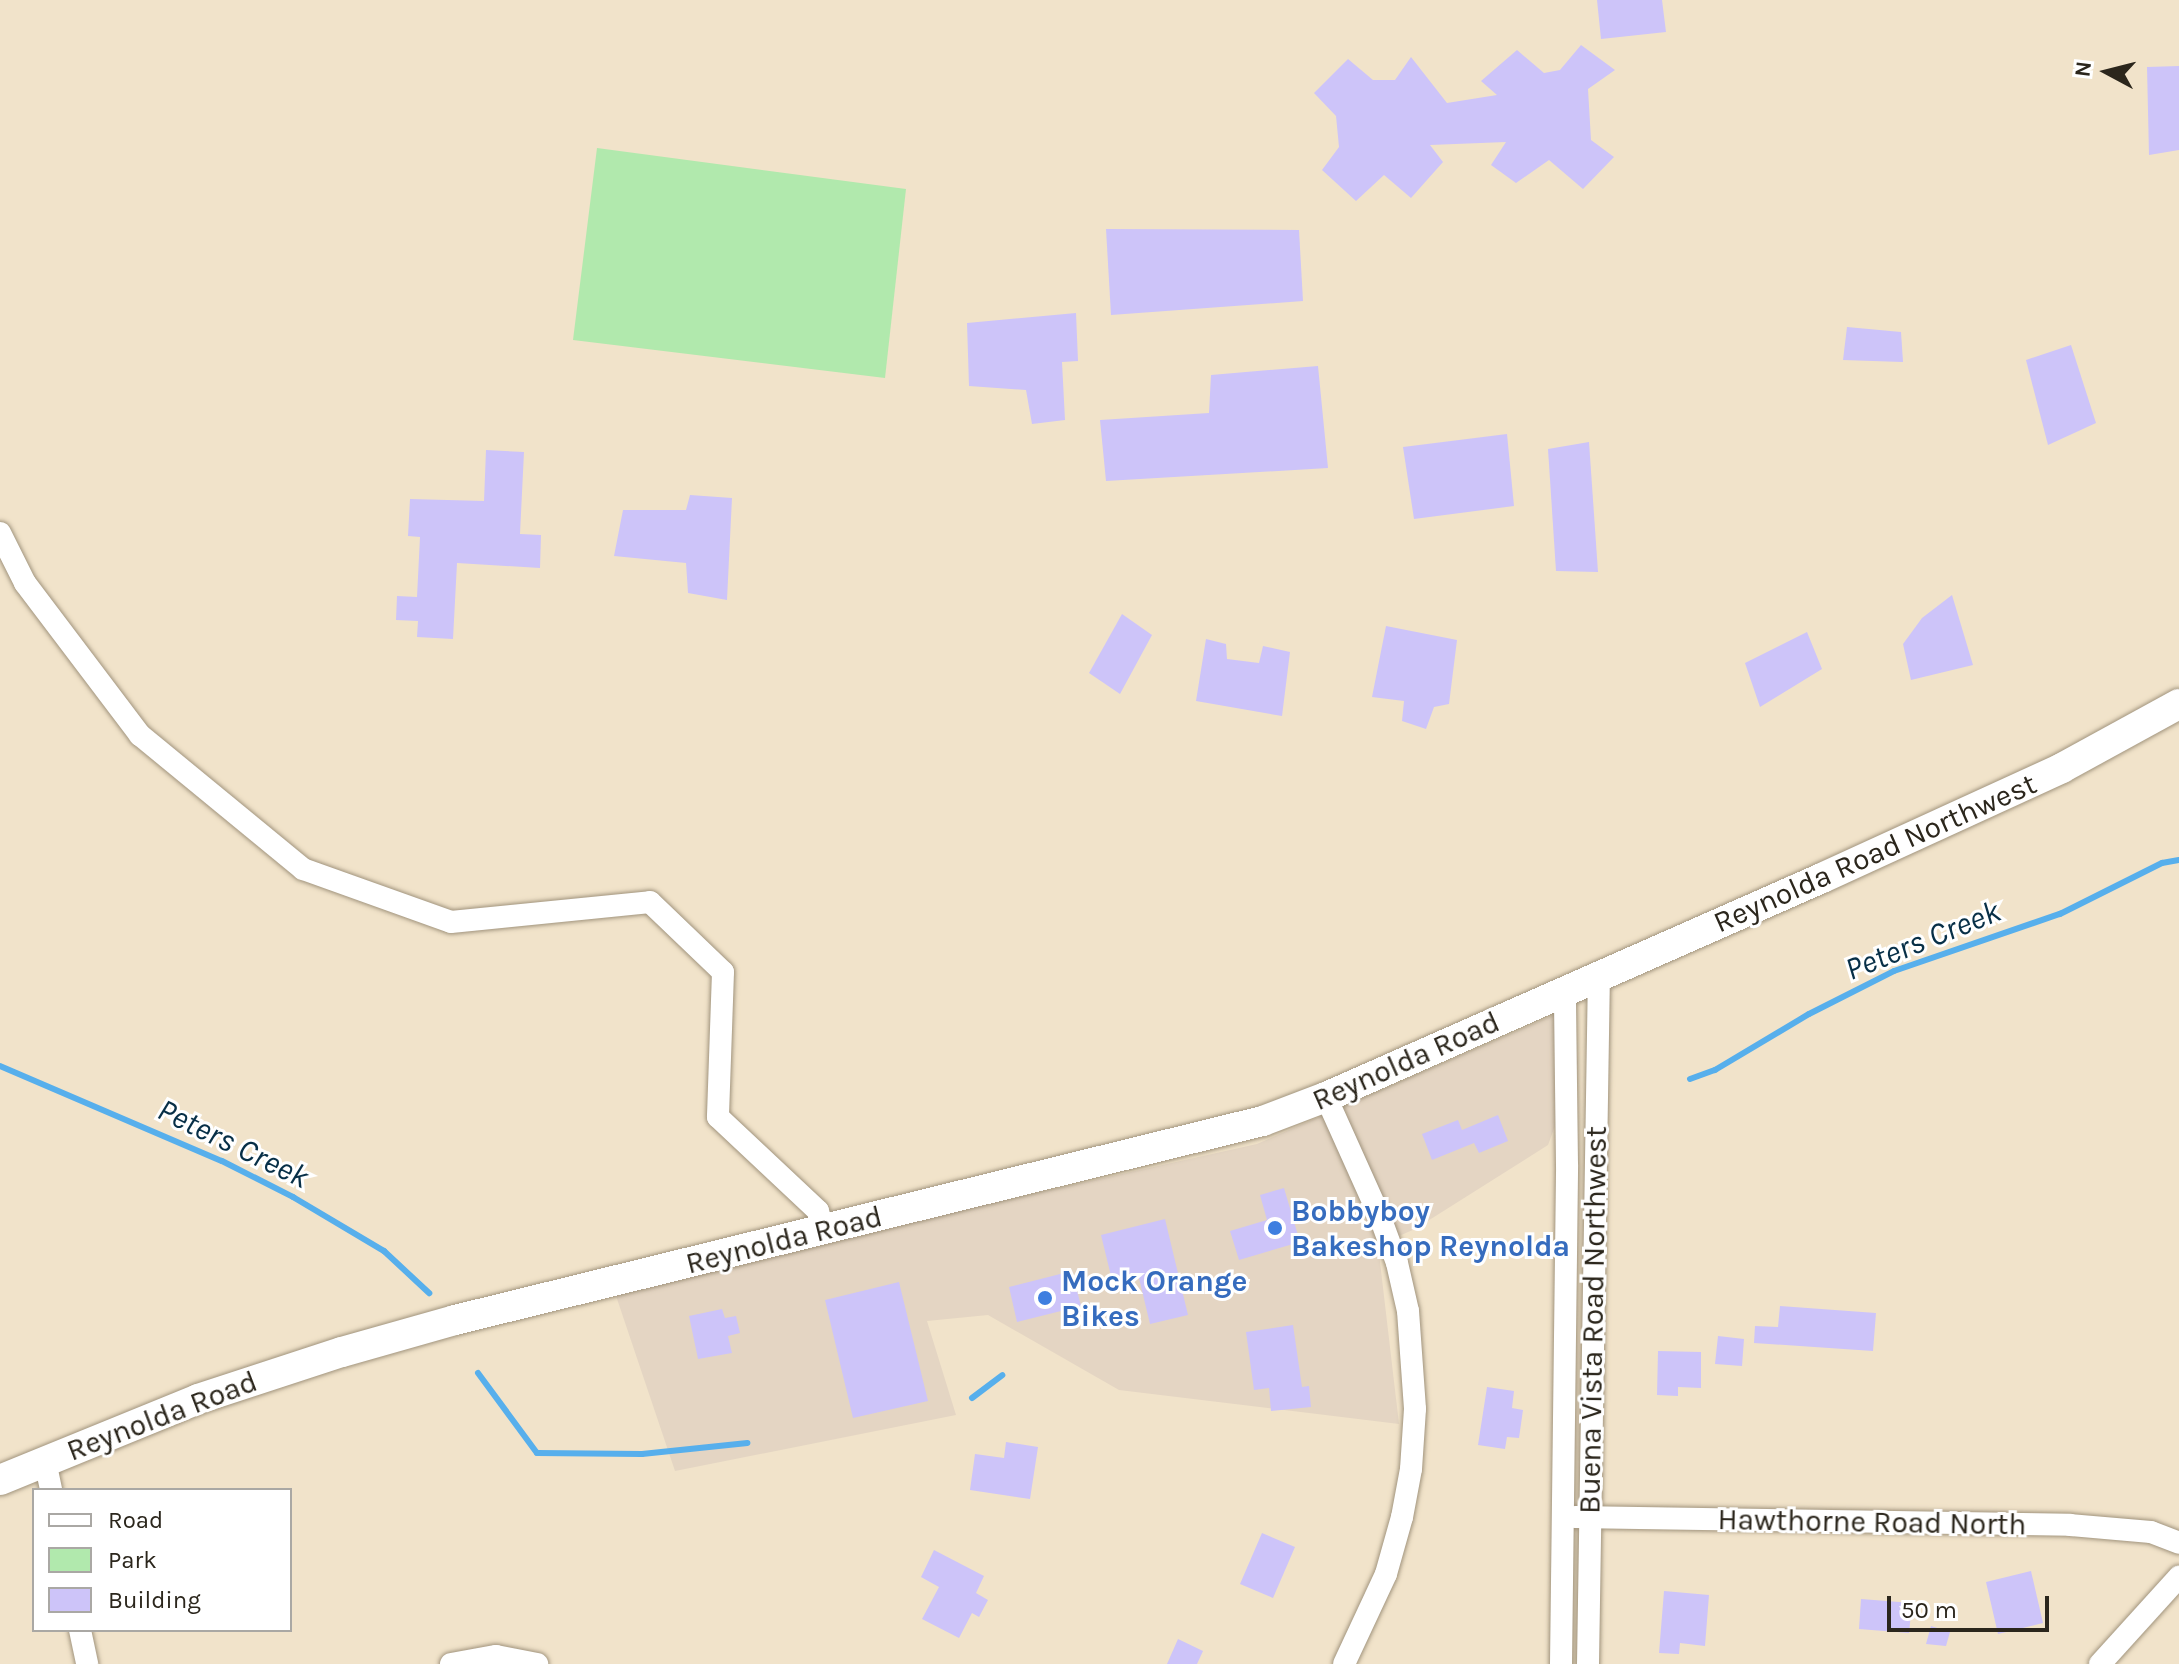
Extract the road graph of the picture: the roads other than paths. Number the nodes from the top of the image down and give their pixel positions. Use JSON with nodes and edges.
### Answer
{"nodes":[{"id":1,"x":0,"y":533,"type":"edge"},
{"id":2,"x":2179,"y":704,"type":"edge"},
{"id":3,"x":1599,"y":975,"type":"junction"},
{"id":4,"x":1565,"y":992,"type":"junction"},
{"id":5,"x":1326,"y":1097,"type":"junction"},
{"id":6,"x":823,"y":1230,"type":"junction"},
{"id":7,"x":45,"y":1461,"type":"junction"},
{"id":8,"x":0,"y":1480,"type":"edge"},
{"id":9,"x":51,"y":1488,"type":"edge"},
{"id":10,"x":1562,"y":1517,"type":"junction"},
{"id":11,"x":1588,"y":1518,"type":"junction"},
{"id":12,"x":2179,"y":1543,"type":"edge"},
{"id":13,"x":2179,"y":1577,"type":"edge"},
{"id":14,"x":80,"y":1632,"type":"edge"},
{"id":15,"x":87,"y":1664,"type":"edge"},
{"id":16,"x":451,"y":1664,"type":"edge"},
{"id":17,"x":537,"y":1664,"type":"edge"},
{"id":18,"x":1344,"y":1664,"type":"edge"},
{"id":19,"x":1561,"y":1664,"type":"edge"},
{"id":20,"x":1588,"y":1664,"type":"edge"},
{"id":21,"x":2100,"y":1664,"type":"edge"}],
"edges":[{"from":1,"to":6,"type":"street"},
{"from":2,"to":3,"type":"main road","name":"Reynolda Road Northwest"},
{"from":3,"to":4,"type":"main road","name":"Reynolda Road Northwest"},
{"from":3,"to":11,"type":"street","name":"Buena Vista Road Northwest"},
{"from":4,"to":5,"type":"main road","name":"Reynolda Road"},
{"from":4,"to":10,"type":"street","name":"Buena Vista Road Northwest"},
{"from":5,"to":6,"type":"main road","name":"Reynolda Road"},
{"from":5,"to":18,"type":"street"},
{"from":6,"to":7,"type":"main road","name":"Reynolda Road"},
{"from":7,"to":8,"type":"main road","name":"Reynolda Road"},
{"from":7,"to":9,"type":"street"},
{"from":10,"to":11,"type":"street","name":"Hawthorne Road North"},
{"from":10,"to":19,"type":"street","name":"Buena Vista Road Northwest"},
{"from":11,"to":12,"type":"street","name":"Hawthorne Road North"},
{"from":11,"to":20,"type":"street","name":"Buena Vista Road Northwest"},
{"from":13,"to":21,"type":"street"},
{"from":14,"to":15,"type":"street"},
{"from":16,"to":17,"type":"street"}]}
